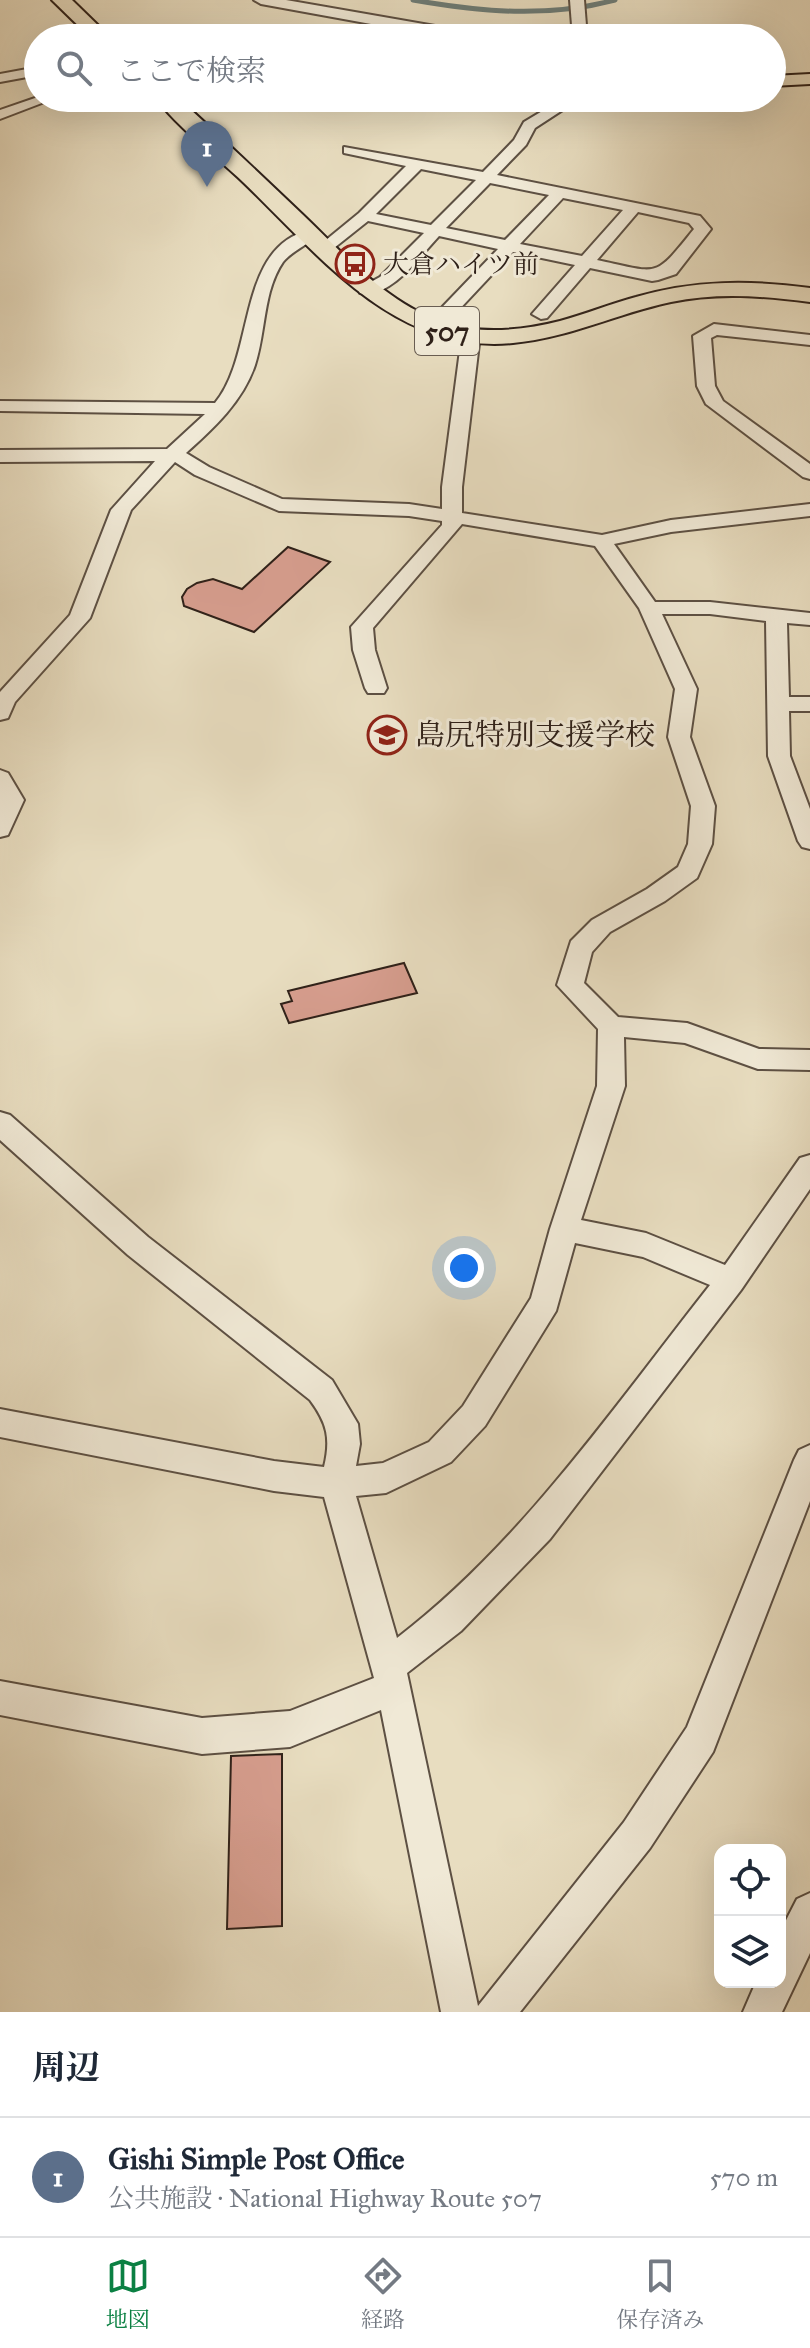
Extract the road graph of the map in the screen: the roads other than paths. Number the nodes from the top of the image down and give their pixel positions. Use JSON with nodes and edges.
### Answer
{"nodes":[{"id":1,"x":61,"y":0,"type":"edge"},
{"id":2,"x":261,"y":0,"type":"edge"},
{"id":3,"x":87,"y":24,"type":"edge"},
{"id":4,"x":389,"y":24,"type":"edge"},
{"id":5,"x":24,"y":74,"type":"edge"},
{"id":6,"x":0,"y":78,"type":"edge"},
{"id":7,"x":810,"y":79,"type":"edge"},
{"id":8,"x":786,"y":80,"type":"edge"},
{"id":9,"x":24,"y":106,"type":"edge"},
{"id":10,"x":181,"y":112,"type":"edge"},
{"id":11,"x":551,"y":112,"type":"edge"},
{"id":12,"x":0,"y":115,"type":"edge"},
{"id":13,"x":349,"y":150,"type":"dead end"},
{"id":14,"x":417,"y":164,"type":"junction"},
{"id":15,"x":487,"y":178,"type":"junction"},
{"id":16,"x":560,"y":192,"type":"junction"},
{"id":17,"x":634,"y":207,"type":"junction"},
{"id":18,"x":365,"y":216,"type":"junction"},
{"id":19,"x":435,"y":231,"type":"junction"},
{"id":20,"x":316,"y":242,"type":"junction"},
{"id":21,"x":509,"y":247,"type":"junction"},
{"id":22,"x":584,"y":263,"type":"junction"},
{"id":23,"x":366,"y":289,"type":"junction"},
{"id":24,"x":810,"y":295,"type":"edge"},
{"id":25,"x":541,"y":314,"type":"dead end"},
{"id":26,"x":433,"y":327,"type":"junction"},
{"id":27,"x":471,"y":335,"type":"junction"},
{"id":28,"x":808,"y":345,"type":"edge"},
{"id":29,"x":0,"y":406,"type":"edge"},
{"id":30,"x":219,"y":409,"type":"junction"},
{"id":31,"x":177,"y":455,"type":"junction"},
{"id":32,"x":0,"y":456,"type":"edge"},
{"id":33,"x":810,"y":473,"type":"edge"},
{"id":34,"x":810,"y":510,"type":"edge"},
{"id":35,"x":453,"y":517,"type":"junction"},
{"id":36,"x":602,"y":541,"type":"junction"},
{"id":37,"x":649,"y":608,"type":"junction"},
{"id":38,"x":776,"y":615,"type":"junction"},
{"id":39,"x":810,"y":619,"type":"edge"},
{"id":40,"x":376,"y":688,"type":"dead end"},
{"id":41,"x":777,"y":704,"type":"junction"},
{"id":42,"x":810,"y":704,"type":"edge"},
{"id":43,"x":0,"y":713,"type":"edge"},
{"id":44,"x":0,"y":778,"type":"edge"},
{"id":45,"x":0,"y":829,"type":"edge"},
{"id":46,"x":810,"y":841,"type":"edge"},
{"id":47,"x":611,"y":1026,"type":"junction"},
{"id":48,"x":810,"y":1060,"type":"edge"},
{"id":49,"x":0,"y":1123,"type":"edge"},
{"id":50,"x":810,"y":1166,"type":"edge"},
{"id":51,"x":564,"y":1229,"type":"junction"},
{"id":52,"x":731,"y":1281,"type":"junction"},
{"id":53,"x":0,"y":1423,"type":"edge"},
{"id":54,"x":810,"y":1460,"type":"edge"},
{"id":55,"x":336,"y":1483,"type":"junction"},
{"id":56,"x":391,"y":1677,"type":"junction"},
{"id":57,"x":0,"y":1698,"type":"edge"},
{"id":58,"x":810,"y":1912,"type":"edge"},
{"id":59,"x":786,"y":1961,"type":"edge"},
{"id":60,"x":773,"y":1988,"type":"edge"},
{"id":61,"x":460,"y":2012,"type":"edge"},
{"id":62,"x":495,"y":2012,"type":"edge"},
{"id":63,"x":762,"y":2012,"type":"edge"}],
"edges":[{"from":1,"to":3,"type":"highway"},
{"from":2,"to":4,"type":"street"},
{"from":5,"to":6,"type":"street"},
{"from":7,"to":8,"type":"main road"},
{"from":9,"to":12,"type":"street"},
{"from":10,"to":20,"type":"highway","number":"507"},
{"from":11,"to":15,"type":"street"},
{"from":13,"to":14,"type":"street"},
{"from":14,"to":15,"type":"street"},
{"from":14,"to":18,"type":"street"},
{"from":15,"to":16,"type":"street"},
{"from":15,"to":19,"type":"street"},
{"from":16,"to":17,"type":"street"},
{"from":16,"to":21,"type":"street"},
{"from":17,"to":22,"type":"street"},
{"from":17,"to":22,"type":"street"},
{"from":18,"to":19,"type":"street"},
{"from":18,"to":20,"type":"street"},
{"from":19,"to":21,"type":"street"},
{"from":19,"to":23,"type":"street"},
{"from":20,"to":23,"type":"highway","number":"507"},
{"from":20,"to":30,"type":"street"},
{"from":21,"to":22,"type":"street"},
{"from":21,"to":26,"type":"street"},
{"from":22,"to":25,"type":"street"},
{"from":23,"to":26,"type":"highway","number":"507"},
{"from":24,"to":27,"type":"highway","number":"507"},
{"from":26,"to":27,"type":"highway","number":"507"},
{"from":27,"to":35,"type":"street"},
{"from":28,"to":33,"type":"street"},
{"from":29,"to":30,"type":"street"},
{"from":30,"to":31,"type":"street"},
{"from":31,"to":32,"type":"street"},
{"from":31,"to":35,"type":"street"},
{"from":31,"to":43,"type":"street"},
{"from":34,"to":36,"type":"street"},
{"from":35,"to":36,"type":"street"},
{"from":35,"to":40,"type":"street"},
{"from":36,"to":37,"type":"street"},
{"from":37,"to":38,"type":"street"},
{"from":37,"to":47,"type":"street"},
{"from":38,"to":39,"type":"street"},
{"from":38,"to":41,"type":"street"},
{"from":41,"to":42,"type":"street"},
{"from":41,"to":46,"type":"street"},
{"from":44,"to":45,"type":"street"},
{"from":47,"to":48,"type":"street"},
{"from":47,"to":51,"type":"street"},
{"from":49,"to":55,"type":"street"},
{"from":50,"to":52,"type":"street"},
{"from":51,"to":52,"type":"street"},
{"from":51,"to":55,"type":"street"},
{"from":52,"to":56,"type":"street"},
{"from":53,"to":55,"type":"street"},
{"from":54,"to":62,"type":"street"},
{"from":55,"to":56,"type":"street"},
{"from":56,"to":57,"type":"street"},
{"from":56,"to":61,"type":"street"},
{"from":58,"to":59,"type":"street"},
{"from":60,"to":63,"type":"street"}]}
